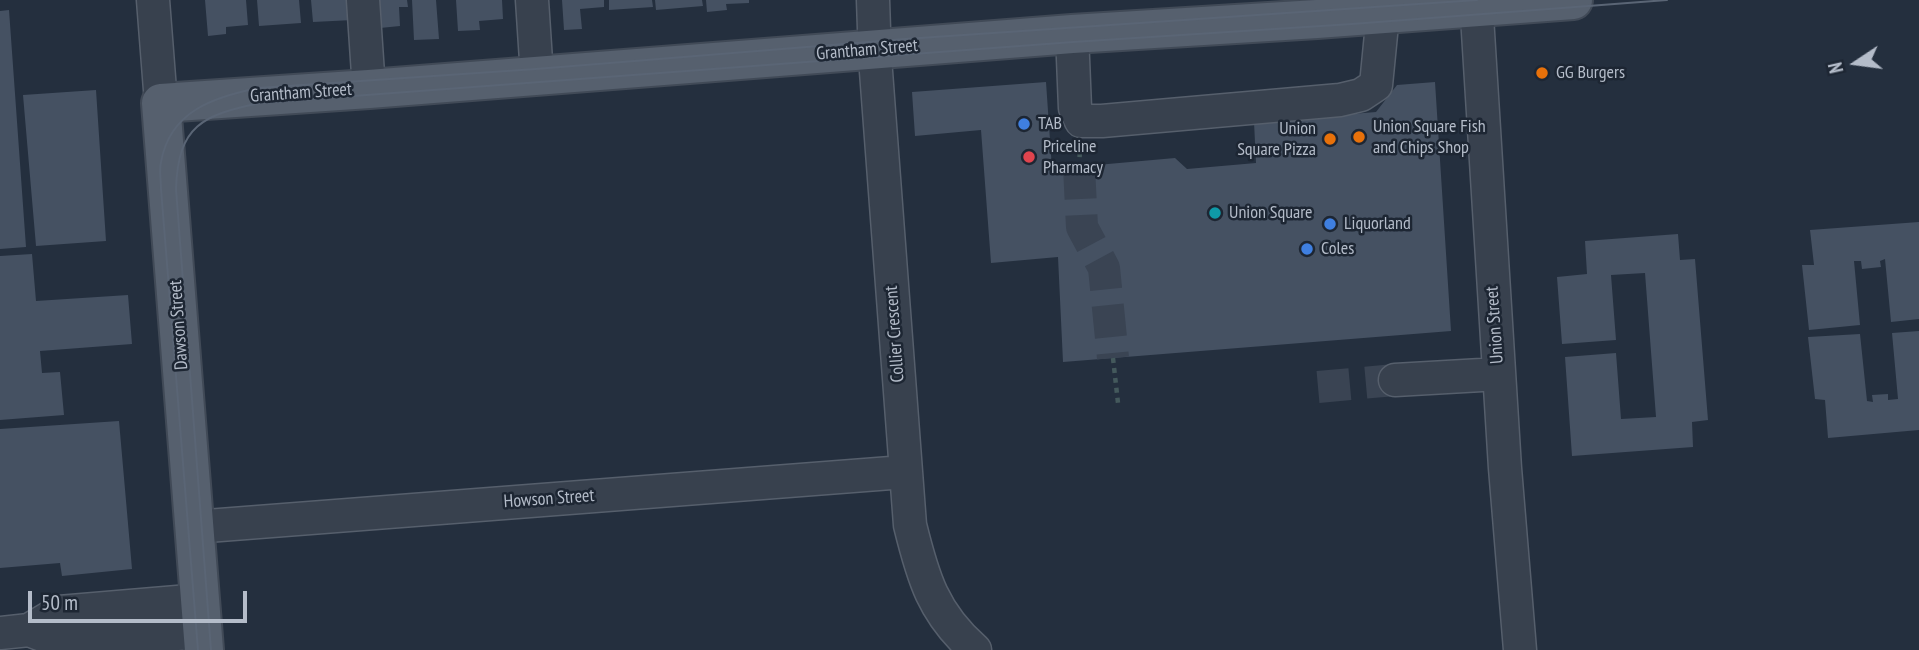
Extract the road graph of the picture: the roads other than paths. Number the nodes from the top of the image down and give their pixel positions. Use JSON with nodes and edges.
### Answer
{"nodes":[{"id":1,"x":153,"y":0,"type":"edge"},
{"id":2,"x":363,"y":0,"type":"edge"},
{"id":3,"x":532,"y":0,"type":"edge"},
{"id":4,"x":873,"y":0,"type":"edge"},
{"id":5,"x":1573,"y":0,"type":"edge"},
{"id":6,"x":1476,"y":4,"type":"edge"},
{"id":7,"x":1266,"y":11,"type":"edge"},
{"id":8,"x":1383,"y":14,"type":"junction"},
{"id":9,"x":1072,"y":34,"type":"junction"},
{"id":10,"x":876,"y":50,"type":"junction"},
{"id":11,"x":537,"y":76,"type":"junction"},
{"id":12,"x":369,"y":89,"type":"junction"},
{"id":13,"x":161,"y":103,"type":"junction"},
{"id":14,"x":1499,"y":374,"type":"junction"},
{"id":15,"x":1395,"y":380,"type":"tunnel mouth"},
{"id":16,"x":904,"y":472,"type":"junction"},
{"id":17,"x":194,"y":527,"type":"junction"},
{"id":18,"x":203,"y":627,"type":"edge"},
{"id":19,"x":15,"y":632,"type":"edge"},
{"id":20,"x":975,"y":650,"type":"edge"},
{"id":21,"x":1520,"y":650,"type":"edge"}],
"edges":[{"from":1,"to":13,"type":"street","name":"Dawson Street"},
{"from":2,"to":12,"type":"street"},
{"from":3,"to":11,"type":"street"},
{"from":4,"to":10,"type":"street","name":"Collier Crescent"},
{"from":5,"to":6,"type":"main road","name":"Grantham Street"},
{"from":6,"to":8,"type":"main road","name":"Grantham Street"},
{"from":6,"to":14,"type":"street","name":"Union Street"},
{"from":7,"to":8,"type":"main road","name":"Grantham Street"},
{"from":7,"to":9,"type":"main road","name":"Grantham Street"},
{"from":8,"to":9,"type":"street"},
{"from":9,"to":10,"type":"main road","name":"Grantham Street"},
{"from":10,"to":11,"type":"main road","name":"Grantham Street"},
{"from":10,"to":16,"type":"street","name":"Collier Crescent"},
{"from":11,"to":12,"type":"main road","name":"Grantham Street"},
{"from":12,"to":13,"type":"main road","name":"Grantham Street"},
{"from":13,"to":17,"type":"main road","name":"Dawson Street"},
{"from":14,"to":15,"type":"street"},
{"from":14,"to":21,"type":"street","name":"Union Street"},
{"from":16,"to":17,"type":"street","name":"Howson Street"},
{"from":16,"to":20,"type":"street","name":"Collier Crescent"},
{"from":17,"to":18,"type":"main road","name":"Dawson Street"},
{"from":18,"to":19,"type":"street"}]}
